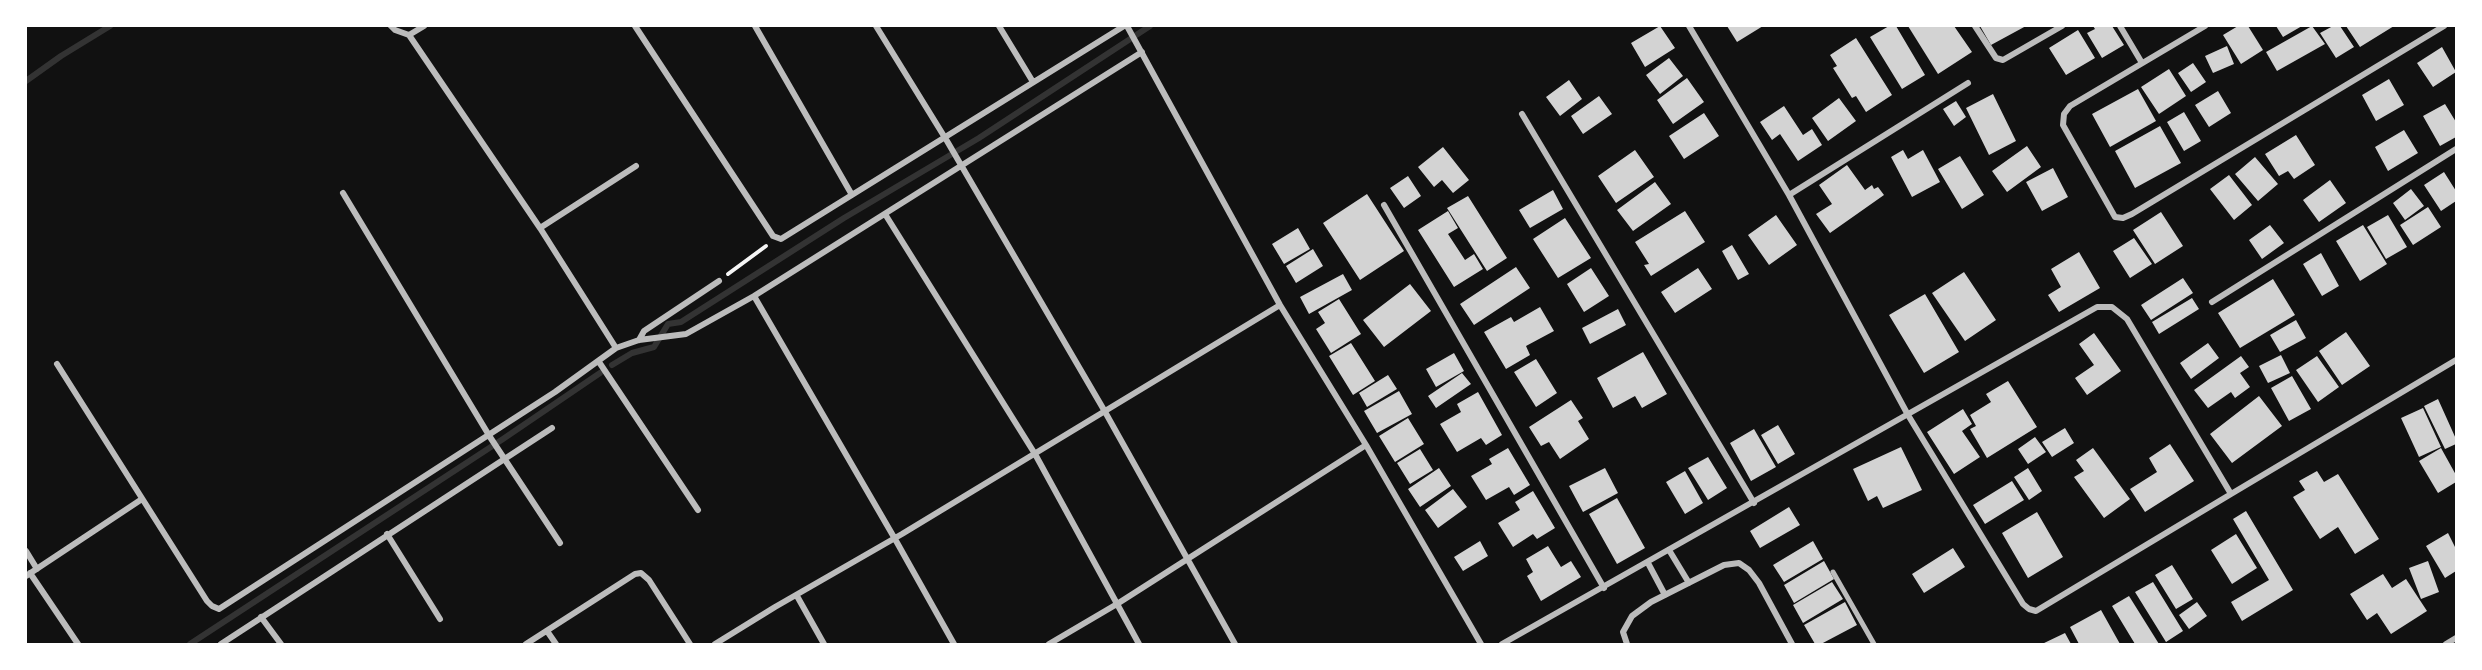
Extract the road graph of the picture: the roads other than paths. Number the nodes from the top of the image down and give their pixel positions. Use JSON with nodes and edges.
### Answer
{"nodes":[{"id":1,"x":391,"y":26,"type":"edge"},
{"id":2,"x":424,"y":26,"type":"edge"},
{"id":3,"x":635,"y":26,"type":"edge"},
{"id":4,"x":755,"y":26,"type":"edge"},
{"id":5,"x":876,"y":26,"type":"edge"},
{"id":6,"x":999,"y":26,"type":"edge"},
{"id":7,"x":1125,"y":26,"type":"edge"},
{"id":8,"x":1689,"y":26,"type":"edge"},
{"id":9,"x":1975,"y":26,"type":"edge"},
{"id":10,"x":2062,"y":26,"type":"edge"},
{"id":11,"x":2120,"y":26,"type":"edge"},
{"id":12,"x":2205,"y":26,"type":"edge"},
{"id":13,"x":2441,"y":26,"type":"edge"},
{"id":14,"x":409,"y":35,"type":"junction"},
{"id":15,"x":1142,"y":52,"type":"junction"},
{"id":16,"x":2142,"y":63,"type":"junction"},
{"id":17,"x":1033,"y":82,"type":"junction"},
{"id":18,"x":1968,"y":83,"type":"dead end"},
{"id":19,"x":1522,"y":114,"type":"dead end"},
{"id":20,"x":945,"y":139,"type":"junction"},
{"id":21,"x":2457,"y":149,"type":"edge"},
{"id":22,"x":960,"y":165,"type":"junction"},
{"id":23,"x":636,"y":166,"type":"dead end"},
{"id":24,"x":342,"y":193,"type":"dead end"},
{"id":25,"x":852,"y":195,"type":"junction"},
{"id":26,"x":1789,"y":195,"type":"junction"},
{"id":27,"x":1384,"y":205,"type":"dead end"},
{"id":28,"x":885,"y":214,"type":"junction"},
{"id":29,"x":540,"y":228,"type":"junction"},
{"id":30,"x":719,"y":281,"type":"road end"},
{"id":31,"x":753,"y":296,"type":"junction"},
{"id":32,"x":2212,"y":302,"type":"dead end"},
{"id":33,"x":1280,"y":305,"type":"junction"},
{"id":34,"x":639,"y":340,"type":"junction"},
{"id":35,"x":616,"y":348,"type":"junction"},
{"id":36,"x":2457,"y":360,"type":"edge"},
{"id":37,"x":599,"y":362,"type":"junction"},
{"id":38,"x":57,"y":364,"type":"dead end"},
{"id":39,"x":1104,"y":410,"type":"junction"},
{"id":40,"x":1908,"y":415,"type":"junction"},
{"id":41,"x":552,"y":428,"type":"dead end"},
{"id":42,"x":492,"y":440,"type":"junction"},
{"id":43,"x":1366,"y":445,"type":"junction"},
{"id":44,"x":1035,"y":454,"type":"junction"},
{"id":45,"x":505,"y":458,"type":"junction"},
{"id":46,"x":2231,"y":494,"type":"junction"},
{"id":47,"x":142,"y":499,"type":"junction"},
{"id":48,"x":1754,"y":503,"type":"junction"},
{"id":49,"x":698,"y":510,"type":"dead end"},
{"id":50,"x":387,"y":534,"type":"junction"},
{"id":51,"x":895,"y":539,"type":"junction"},
{"id":52,"x":560,"y":543,"type":"dead end"},
{"id":53,"x":26,"y":550,"type":"edge"},
{"id":54,"x":1670,"y":550,"type":"junction"},
{"id":55,"x":1186,"y":559,"type":"junction"},
{"id":56,"x":1648,"y":563,"type":"junction"},
{"id":57,"x":37,"y":568,"type":"junction"},
{"id":58,"x":1833,"y":572,"type":"dead end"},
{"id":59,"x":28,"y":575,"type":"edge"},
{"id":60,"x":1689,"y":583,"type":"junction"},
{"id":61,"x":1604,"y":588,"type":"junction"},
{"id":62,"x":1665,"y":595,"type":"junction"},
{"id":63,"x":797,"y":596,"type":"junction"},
{"id":64,"x":1117,"y":604,"type":"junction"},
{"id":65,"x":261,"y":616,"type":"junction"},
{"id":66,"x":440,"y":619,"type":"dead end"},
{"id":67,"x":547,"y":631,"type":"junction"},
{"id":68,"x":2457,"y":638,"type":"edge"},
{"id":69,"x":78,"y":645,"type":"edge"},
{"id":70,"x":221,"y":645,"type":"edge"},
{"id":71,"x":281,"y":645,"type":"edge"},
{"id":72,"x":526,"y":645,"type":"edge"},
{"id":73,"x":556,"y":645,"type":"edge"},
{"id":74,"x":690,"y":645,"type":"edge"},
{"id":75,"x":715,"y":645,"type":"edge"},
{"id":76,"x":824,"y":645,"type":"edge"},
{"id":77,"x":954,"y":645,"type":"edge"},
{"id":78,"x":1049,"y":645,"type":"edge"},
{"id":79,"x":1139,"y":645,"type":"edge"},
{"id":80,"x":1235,"y":645,"type":"edge"},
{"id":81,"x":1480,"y":645,"type":"edge"},
{"id":82,"x":1502,"y":645,"type":"edge"},
{"id":83,"x":1627,"y":645,"type":"edge"},
{"id":84,"x":1792,"y":645,"type":"edge"},
{"id":85,"x":1874,"y":645,"type":"edge"},
{"id":86,"x":2446,"y":645,"type":"edge"}],
"edges":[{"from":1,"to":14,"type":"street"},
{"from":2,"to":14,"type":"street"},
{"from":3,"to":25,"type":"street"},
{"from":4,"to":25,"type":"street"},
{"from":5,"to":20,"type":"street"},
{"from":6,"to":17,"type":"street"},
{"from":7,"to":15,"type":"street"},
{"from":7,"to":17,"type":"street"},
{"from":8,"to":26,"type":"street"},
{"from":9,"to":10,"type":"street"},
{"from":11,"to":16,"type":"street"},
{"from":12,"to":16,"type":"street"},
{"from":13,"to":16,"type":"street"},
{"from":14,"to":29,"type":"street"},
{"from":15,"to":22,"type":"street"},
{"from":15,"to":33,"type":"street"},
{"from":17,"to":20,"type":"street"},
{"from":18,"to":26,"type":"street"},
{"from":19,"to":48,"type":"street"},
{"from":20,"to":22,"type":"street"},
{"from":20,"to":25,"type":"street"},
{"from":21,"to":32,"type":"street"},
{"from":22,"to":28,"type":"street"},
{"from":22,"to":39,"type":"street"},
{"from":23,"to":29,"type":"street"},
{"from":24,"to":42,"type":"street"},
{"from":26,"to":40,"type":"street"},
{"from":27,"to":61,"type":"street"},
{"from":28,"to":31,"type":"street"},
{"from":28,"to":44,"type":"street"},
{"from":29,"to":35,"type":"street"},
{"from":30,"to":34,"type":"street"},
{"from":31,"to":34,"type":"street"},
{"from":31,"to":51,"type":"street"},
{"from":33,"to":39,"type":"street"},
{"from":33,"to":43,"type":"street"},
{"from":34,"to":35,"type":"street"},
{"from":35,"to":37,"type":"street"},
{"from":36,"to":46,"type":"street"},
{"from":37,"to":42,"type":"street"},
{"from":37,"to":49,"type":"street"},
{"from":38,"to":47,"type":"street"},
{"from":39,"to":44,"type":"street"},
{"from":39,"to":55,"type":"street"},
{"from":40,"to":46,"type":"street"},
{"from":40,"to":46,"type":"street"},
{"from":40,"to":48,"type":"street"},
{"from":41,"to":45,"type":"street"},
{"from":42,"to":45,"type":"street"},
{"from":42,"to":47,"type":"street"},
{"from":43,"to":55,"type":"street"},
{"from":43,"to":81,"type":"street"},
{"from":44,"to":51,"type":"street"},
{"from":44,"to":64,"type":"street"},
{"from":45,"to":50,"type":"street"},
{"from":45,"to":52,"type":"street"},
{"from":47,"to":57,"type":"street"},
{"from":48,"to":54,"type":"street"},
{"from":50,"to":65,"type":"street"},
{"from":50,"to":66,"type":"street"},
{"from":51,"to":63,"type":"street"},
{"from":51,"to":77,"type":"street"},
{"from":53,"to":57,"type":"street"},
{"from":54,"to":56,"type":"street"},
{"from":54,"to":60,"type":"street"},
{"from":55,"to":64,"type":"street"},
{"from":55,"to":80,"type":"street"},
{"from":56,"to":61,"type":"street"},
{"from":56,"to":62,"type":"street"},
{"from":57,"to":59,"type":"street"},
{"from":58,"to":85,"type":"street"},
{"from":59,"to":69,"type":"street"},
{"from":60,"to":62,"type":"street"},
{"from":60,"to":84,"type":"street"},
{"from":61,"to":82,"type":"street"},
{"from":62,"to":83,"type":"street"},
{"from":63,"to":75,"type":"street"},
{"from":63,"to":76,"type":"street"},
{"from":64,"to":78,"type":"street"},
{"from":64,"to":79,"type":"street"},
{"from":65,"to":70,"type":"street"},
{"from":65,"to":71,"type":"street"},
{"from":67,"to":72,"type":"street"},
{"from":67,"to":73,"type":"street"},
{"from":67,"to":74,"type":"street"},
{"from":68,"to":86,"type":"street"}]}
